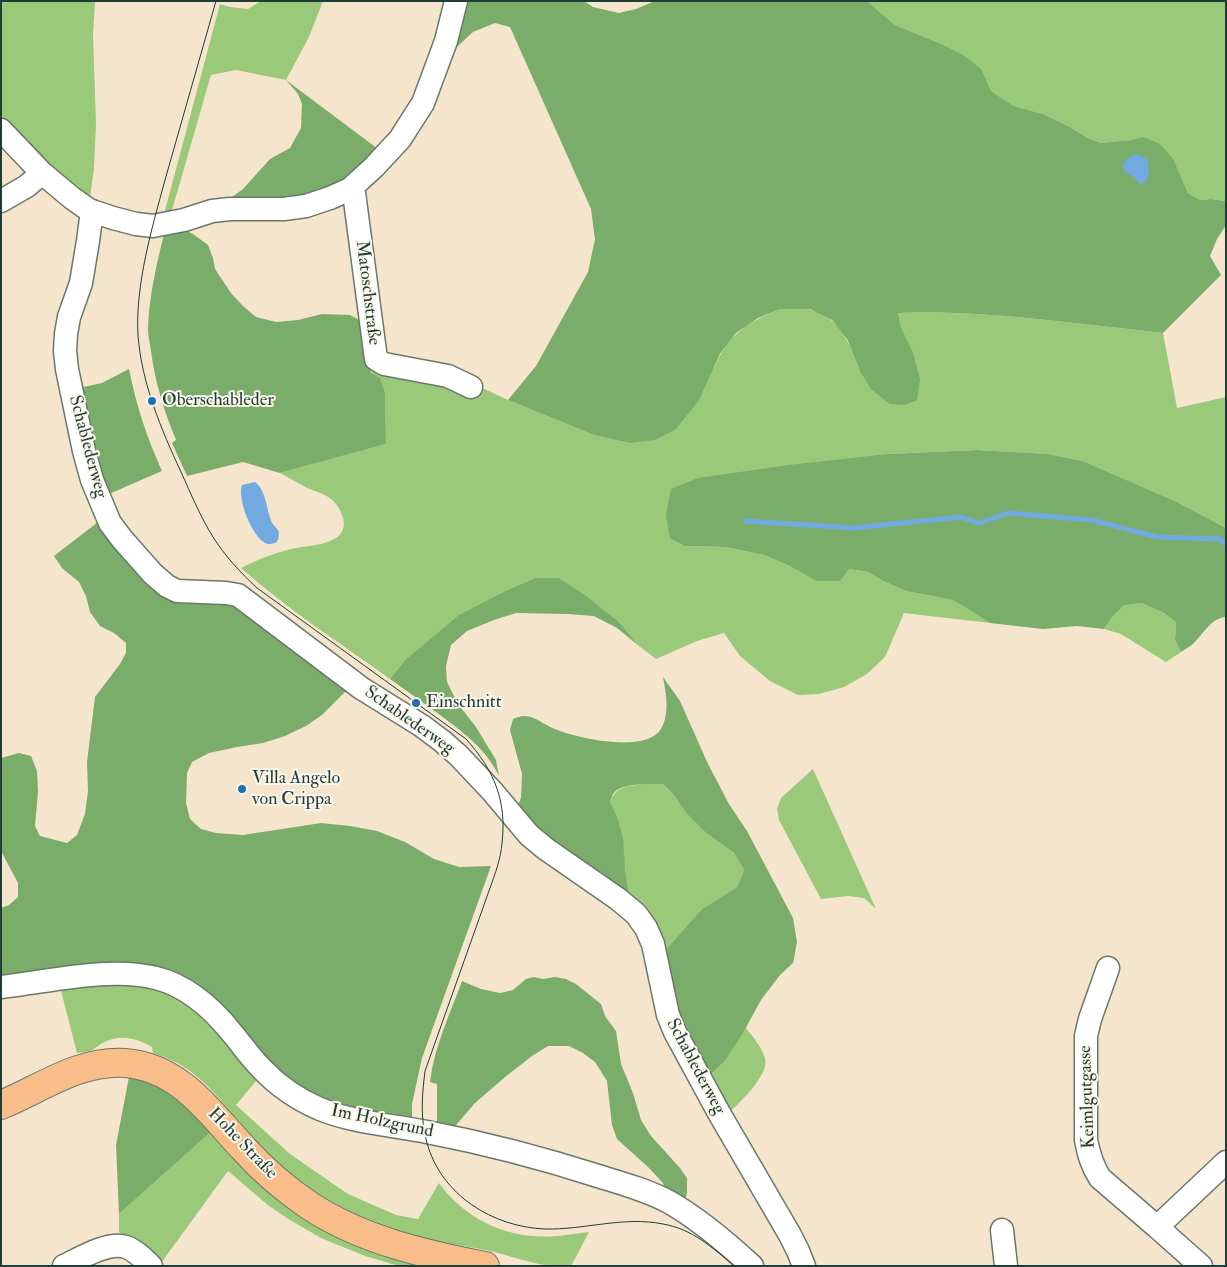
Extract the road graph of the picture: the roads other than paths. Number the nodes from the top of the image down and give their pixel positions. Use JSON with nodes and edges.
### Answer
{"nodes":[{"id":1,"x":456,"y":1,"type":"edge"},
{"id":2,"x":1,"y":130,"type":"edge"},
{"id":3,"x":42,"y":173,"type":"junction"},
{"id":4,"x":350,"y":189,"type":"junction"},
{"id":5,"x":1,"y":201,"type":"edge"},
{"id":6,"x":92,"y":211,"type":"junction"},
{"id":7,"x":471,"y":387,"type":"dead end"},
{"id":8,"x":1108,"y":968,"type":"dead end"},
{"id":9,"x":1,"y":987,"type":"edge"},
{"id":10,"x":1,"y":1105,"type":"edge"},
{"id":11,"x":1226,"y":1162,"type":"edge"},
{"id":12,"x":1157,"y":1227,"type":"junction"},
{"id":13,"x":1002,"y":1230,"type":"dead end"},
{"id":14,"x":64,"y":1266,"type":"edge"},
{"id":15,"x":151,"y":1266,"type":"edge"},
{"id":16,"x":485,"y":1266,"type":"edge"},
{"id":17,"x":752,"y":1266,"type":"edge"},
{"id":18,"x":804,"y":1266,"type":"edge"},
{"id":19,"x":1006,"y":1266,"type":"edge"},
{"id":20,"x":1201,"y":1266,"type":"edge"}],
"edges":[{"from":1,"to":4,"type":"street"},
{"from":2,"to":3,"type":"street"},
{"from":3,"to":5,"type":"street"},
{"from":3,"to":6,"type":"street"},
{"from":4,"to":6,"type":"street"},
{"from":4,"to":7,"type":"street","name":"Matoschstraße"},
{"from":6,"to":18,"type":"street","name":"Schablederweg"},
{"from":8,"to":12,"type":"street","name":"Keimlgutgasse"},
{"from":9,"to":17,"type":"street","name":"Im Holzgrund"},
{"from":10,"to":16,"type":"main road","name":"Hohe Straße"},
{"from":11,"to":12,"type":"street"},
{"from":12,"to":20,"type":"street","name":"Keimlgutgasse"},
{"from":13,"to":19,"type":"street"},
{"from":14,"to":15,"type":"street"}]}
